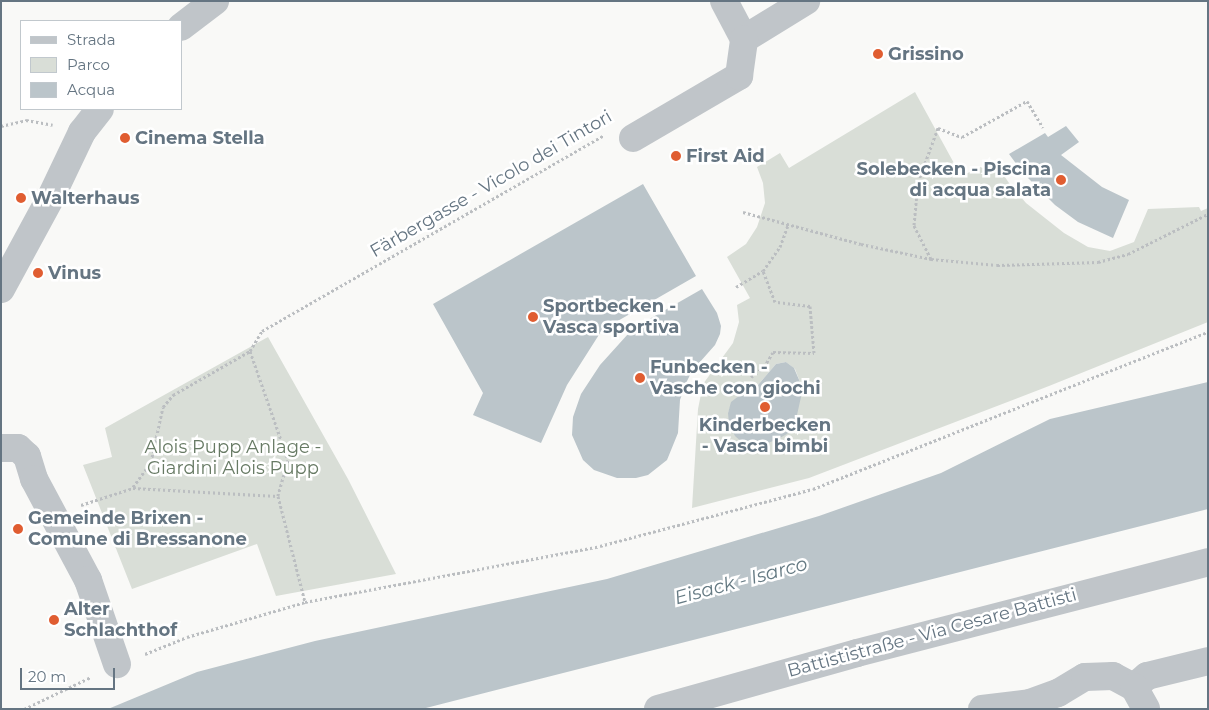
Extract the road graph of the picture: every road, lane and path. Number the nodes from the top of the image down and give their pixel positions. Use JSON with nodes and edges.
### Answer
{"nodes":[{"id":1,"x":215,"y":1,"type":"edge"},
{"id":2,"x":724,"y":1,"type":"edge"},
{"id":3,"x":806,"y":1,"type":"edge"},
{"id":4,"x":182,"y":26,"type":"edge"},
{"id":5,"x":744,"y":38,"type":"junction"},
{"id":6,"x":99,"y":110,"type":"edge"},
{"id":7,"x":1,"y":126,"type":"edge"},
{"id":8,"x":62,"y":127,"type":"dead end"},
{"id":9,"x":1043,"y":128,"type":"dead end"},
{"id":10,"x":621,"y":135,"type":"joint"},
{"id":11,"x":743,"y":212,"type":"dead end"},
{"id":12,"x":1208,"y":214,"type":"edge"},
{"id":13,"x":788,"y":225,"type":"junction"},
{"id":14,"x":931,"y":259,"type":"junction"},
{"id":15,"x":763,"y":270,"type":"junction"},
{"id":16,"x":736,"y":287,"type":"dead end"},
{"id":17,"x":1,"y":289,"type":"edge"},
{"id":18,"x":1208,"y":332,"type":"edge"},
{"id":19,"x":250,"y":351,"type":"junction"},
{"id":20,"x":751,"y":377,"type":"dead end"},
{"id":21,"x":1,"y":448,"type":"edge"},
{"id":22,"x":133,"y":488,"type":"junction"},
{"id":23,"x":278,"y":496,"type":"junction"},
{"id":24,"x":54,"y":514,"type":"junction"},
{"id":25,"x":1208,"y":562,"type":"edge"},
{"id":26,"x":305,"y":602,"type":"junction"},
{"id":27,"x":113,"y":653,"type":"junction"},
{"id":28,"x":1208,"y":661,"type":"edge"},
{"id":29,"x":1140,"y":698,"type":"edge"},
{"id":30,"x":24,"y":709,"type":"edge"},
{"id":31,"x":658,"y":709,"type":"edge"},
{"id":32,"x":982,"y":709,"type":"edge"}],
"edges":[{"from":1,"to":4,"type":"street"},
{"from":2,"to":5,"type":"street"},
{"from":3,"to":5,"type":"street"},
{"from":5,"to":10,"type":"street"},
{"from":6,"to":17,"type":"street"},
{"from":7,"to":8,"type":"path"},
{"from":9,"to":14,"type":"path"},
{"from":10,"to":19,"type":"path","name":"Färbergasse - Vicolo dei Tintori"},
{"from":11,"to":13,"type":"path"},
{"from":12,"to":14,"type":"path"},
{"from":13,"to":14,"type":"path"},
{"from":13,"to":15,"type":"path"},
{"from":15,"to":16,"type":"path"},
{"from":15,"to":20,"type":"path"},
{"from":18,"to":26,"type":"path"},
{"from":19,"to":22,"type":"path"},
{"from":19,"to":23,"type":"path"},
{"from":21,"to":24,"type":"street"},
{"from":22,"to":23,"type":"path"},
{"from":22,"to":24,"type":"path"},
{"from":23,"to":26,"type":"path"},
{"from":24,"to":27,"type":"street"},
{"from":25,"to":31,"type":"street","name":"Battististraße - Via Cesare Battisti"},
{"from":26,"to":27,"type":"path"},
{"from":27,"to":30,"type":"path"},
{"from":28,"to":29,"type":"street"},
{"from":29,"to":32,"type":"street"}]}
